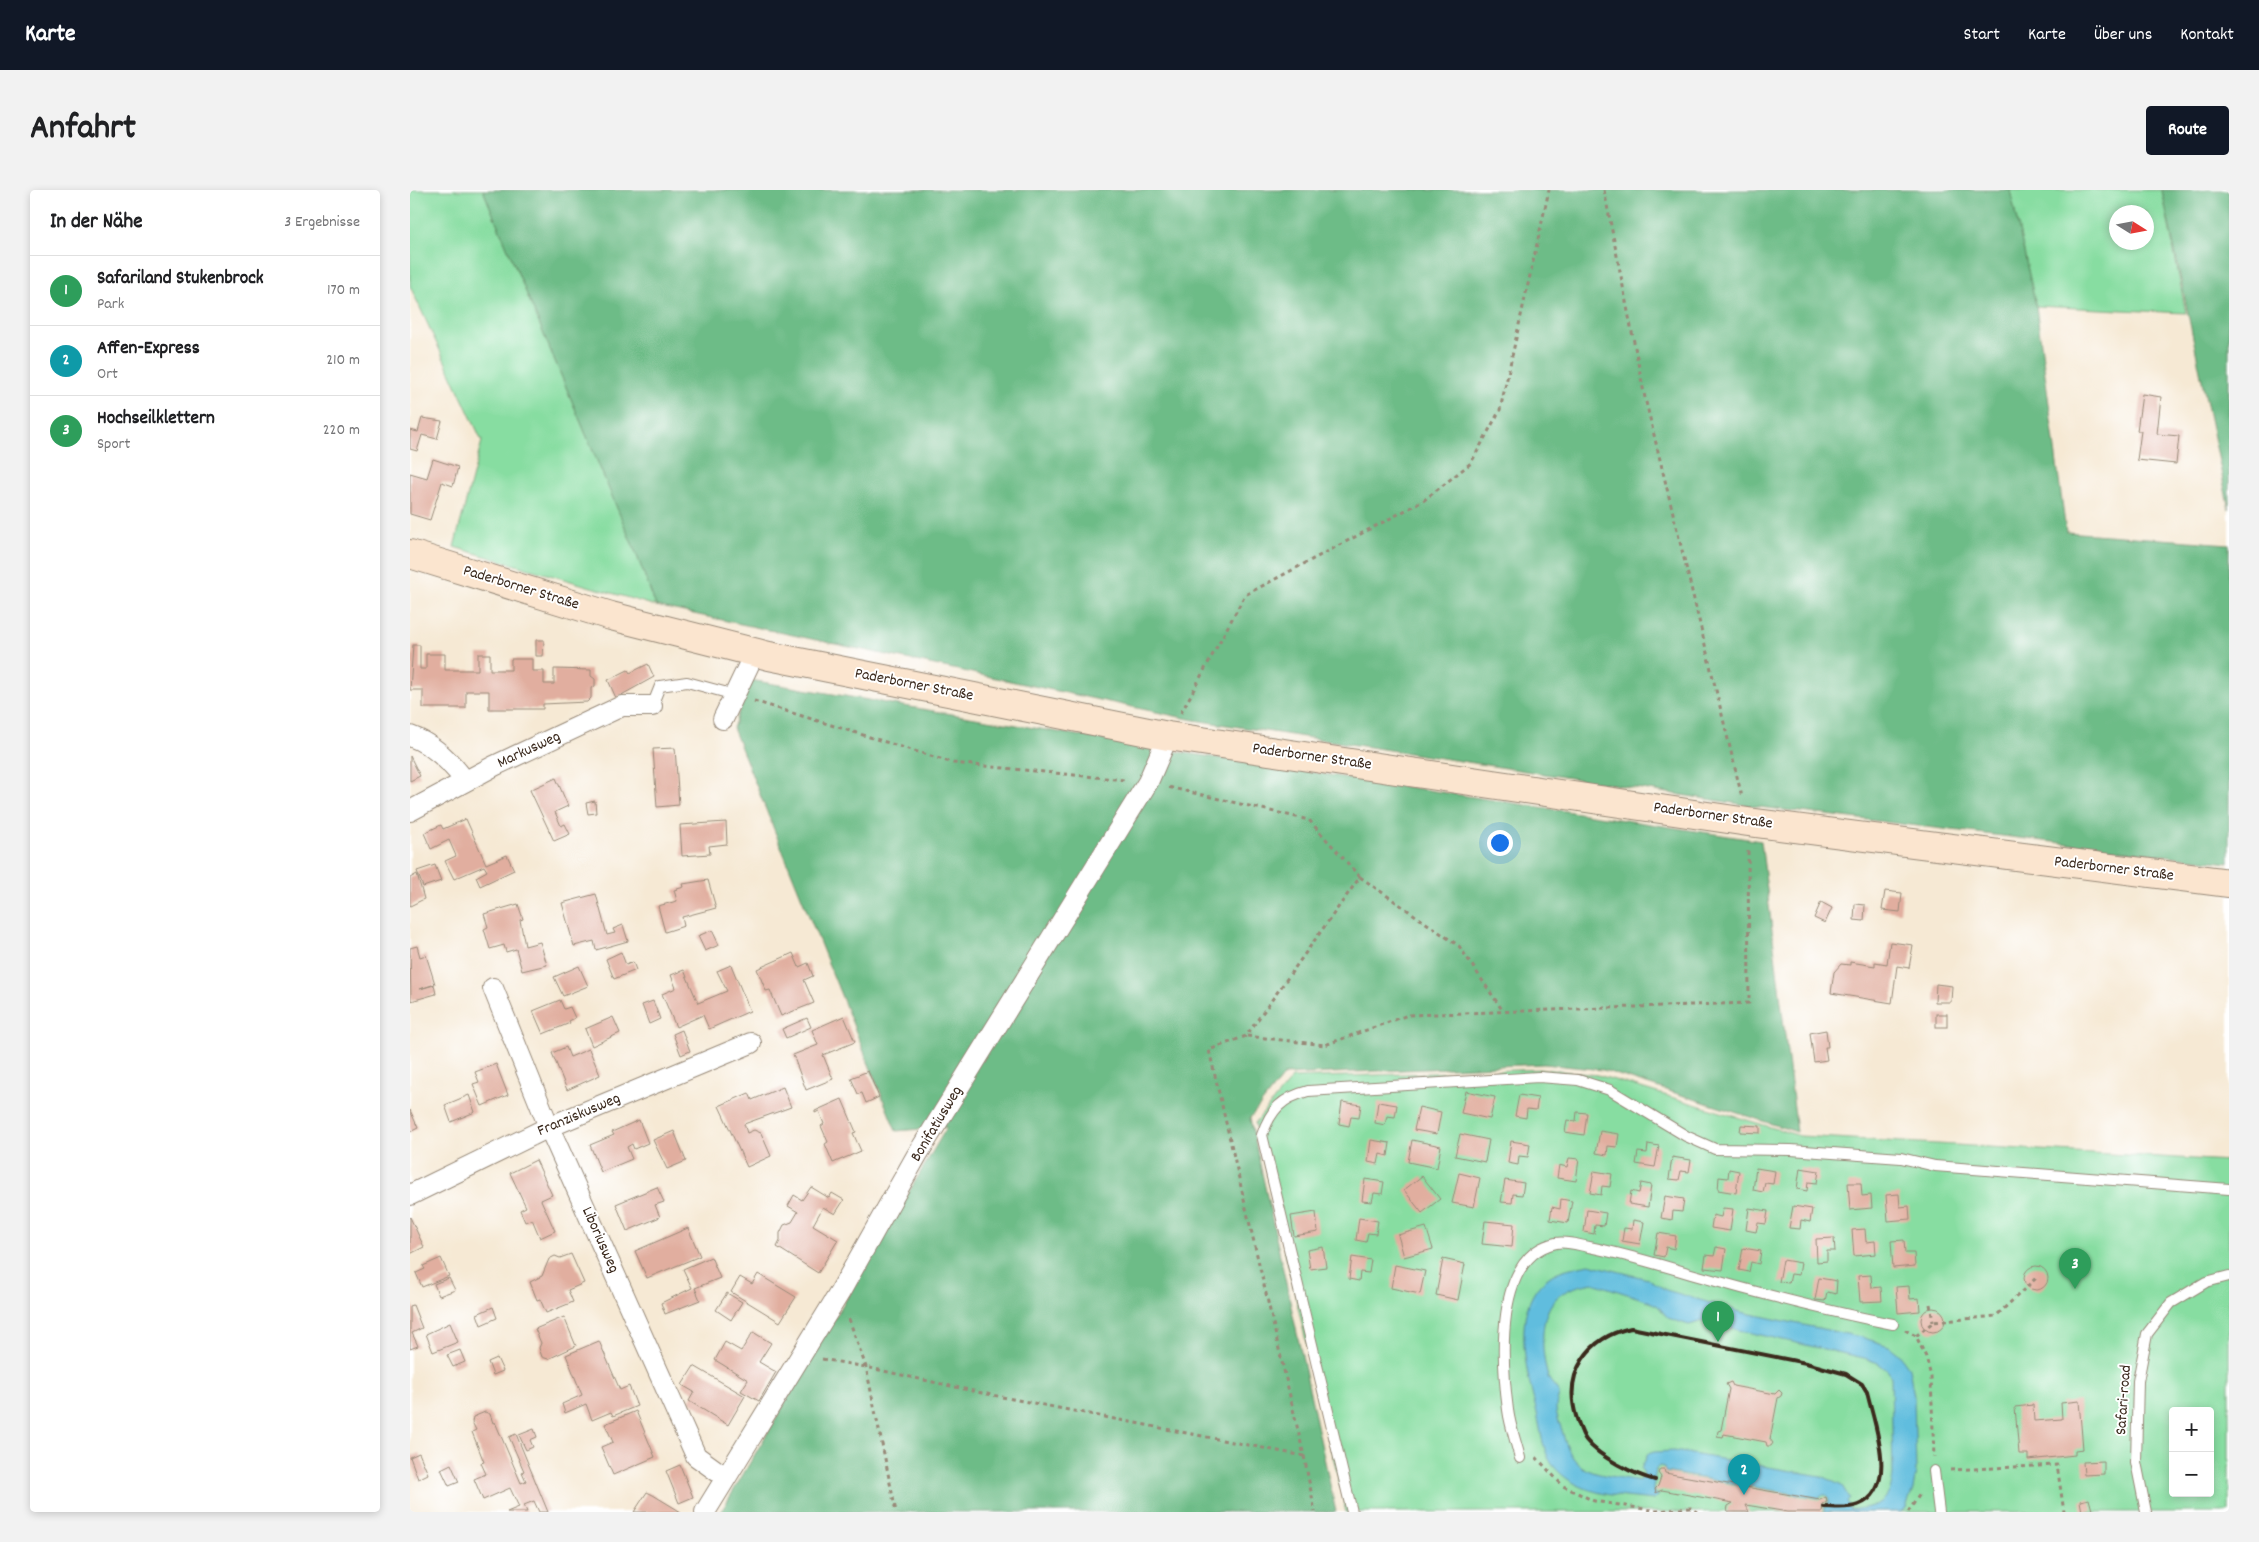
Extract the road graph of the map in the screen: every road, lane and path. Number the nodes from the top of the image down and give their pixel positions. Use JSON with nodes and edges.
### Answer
{"nodes":[{"id":1,"x":1549,"y":190,"type":"edge"},
{"id":2,"x":1604,"y":190,"type":"edge"},
{"id":3,"x":410,"y":554,"type":"edge"},
{"id":4,"x":755,"y":652,"type":"junction"},
{"id":5,"x":735,"y":695,"type":"junction"},
{"id":6,"x":652,"y":706,"type":"joint"},
{"id":7,"x":723,"y":719,"type":"dead end"},
{"id":8,"x":410,"y":736,"type":"edge"},
{"id":9,"x":1168,"y":736,"type":"junction"},
{"id":10,"x":465,"y":781,"type":"junction"},
{"id":11,"x":1148,"y":782,"type":"junction"},
{"id":12,"x":410,"y":810,"type":"edge"},
{"id":13,"x":1748,"y":822,"type":"junction"},
{"id":14,"x":1360,"y":877,"type":"junction"},
{"id":15,"x":2229,"y":883,"type":"edge"},
{"id":16,"x":493,"y":988,"type":"dead end"},
{"id":17,"x":1504,"y":1011,"type":"junction"},
{"id":18,"x":1246,"y":1036,"type":"junction"},
{"id":19,"x":751,"y":1043,"type":"dead end"},
{"id":20,"x":549,"y":1126,"type":"junction"},
{"id":21,"x":2229,"y":1189,"type":"edge"},
{"id":22,"x":410,"y":1195,"type":"edge"},
{"id":23,"x":2229,"y":1276,"type":"edge"},
{"id":24,"x":2036,"y":1278,"type":"dead end"},
{"id":25,"x":840,"y":1292,"type":"junction"},
{"id":26,"x":1930,"y":1304,"type":"dead end"},
{"id":27,"x":1933,"y":1322,"type":"junction"},
{"id":28,"x":1893,"y":1324,"type":"joint"},
{"id":29,"x":1916,"y":1336,"type":"junction"},
{"id":30,"x":799,"y":1356,"type":"junction"},
{"id":31,"x":866,"y":1367,"type":"junction"},
{"id":32,"x":1304,"y":1456,"type":"junction"},
{"id":33,"x":1520,"y":1458,"type":"joint"},
{"id":34,"x":1934,"y":1471,"type":"junction"},
{"id":35,"x":726,"y":1477,"type":"junction"},
{"id":36,"x":705,"y":1512,"type":"edge"},
{"id":37,"x":896,"y":1512,"type":"edge"},
{"id":38,"x":1315,"y":1512,"type":"edge"},
{"id":39,"x":1352,"y":1512,"type":"edge"},
{"id":40,"x":1698,"y":1512,"type":"edge"},
{"id":41,"x":1908,"y":1512,"type":"edge"},
{"id":42,"x":1939,"y":1512,"type":"edge"},
{"id":43,"x":2064,"y":1512,"type":"edge"},
{"id":44,"x":2146,"y":1512,"type":"edge"}],
"edges":[{"from":1,"to":9,"type":"path"},
{"from":2,"to":13,"type":"path"},
{"from":3,"to":4,"type":"main road","name":"Paderborner Straße"},
{"from":4,"to":5,"type":"street"},
{"from":4,"to":9,"type":"main road","name":"Paderborner Straße"},
{"from":5,"to":6,"type":"lane"},
{"from":5,"to":7,"type":"street"},
{"from":5,"to":11,"type":"path"},
{"from":6,"to":10,"type":"street","name":"Markusweg"},
{"from":8,"to":10,"type":"street"},
{"from":9,"to":11,"type":"street","name":"Bonifatiusweg"},
{"from":9,"to":13,"type":"main road","name":"Paderborner Straße"},
{"from":10,"to":12,"type":"street","name":"Markusweg"},
{"from":11,"to":14,"type":"path"},
{"from":11,"to":25,"type":"street","name":"Bonifatiusweg"},
{"from":13,"to":15,"type":"main road","name":"Paderborner Straße"},
{"from":13,"to":17,"type":"path"},
{"from":14,"to":17,"type":"path"},
{"from":14,"to":18,"type":"path"},
{"from":16,"to":20,"type":"street","name":"Liboriusweg"},
{"from":17,"to":18,"type":"path"},
{"from":18,"to":32,"type":"path"},
{"from":19,"to":20,"type":"street","name":"Franziskusweg"},
{"from":20,"to":22,"type":"street","name":"Franziskusweg"},
{"from":20,"to":35,"type":"street","name":"Liboriusweg"},
{"from":21,"to":39,"type":"lane"},
{"from":23,"to":44,"type":"lane","name":"Safari-road"},
{"from":24,"to":27,"type":"path"},
{"from":25,"to":30,"type":"street","name":"Bonifatiusweg"},
{"from":25,"to":31,"type":"path"},
{"from":26,"to":27,"type":"path"},
{"from":27,"to":29,"type":"path"},
{"from":28,"to":29,"type":"path"},
{"from":28,"to":33,"type":"lane"},
{"from":29,"to":34,"type":"path"},
{"from":30,"to":31,"type":"path"},
{"from":30,"to":35,"type":"street","name":"Bonifatiusweg"},
{"from":31,"to":32,"type":"path"},
{"from":31,"to":37,"type":"path"},
{"from":32,"to":38,"type":"path"},
{"from":33,"to":40,"type":"path"},
{"from":34,"to":41,"type":"path"},
{"from":34,"to":42,"type":"lane"},
{"from":34,"to":43,"type":"path"},
{"from":35,"to":36,"type":"street","name":"Bonifatiusweg"}]}
